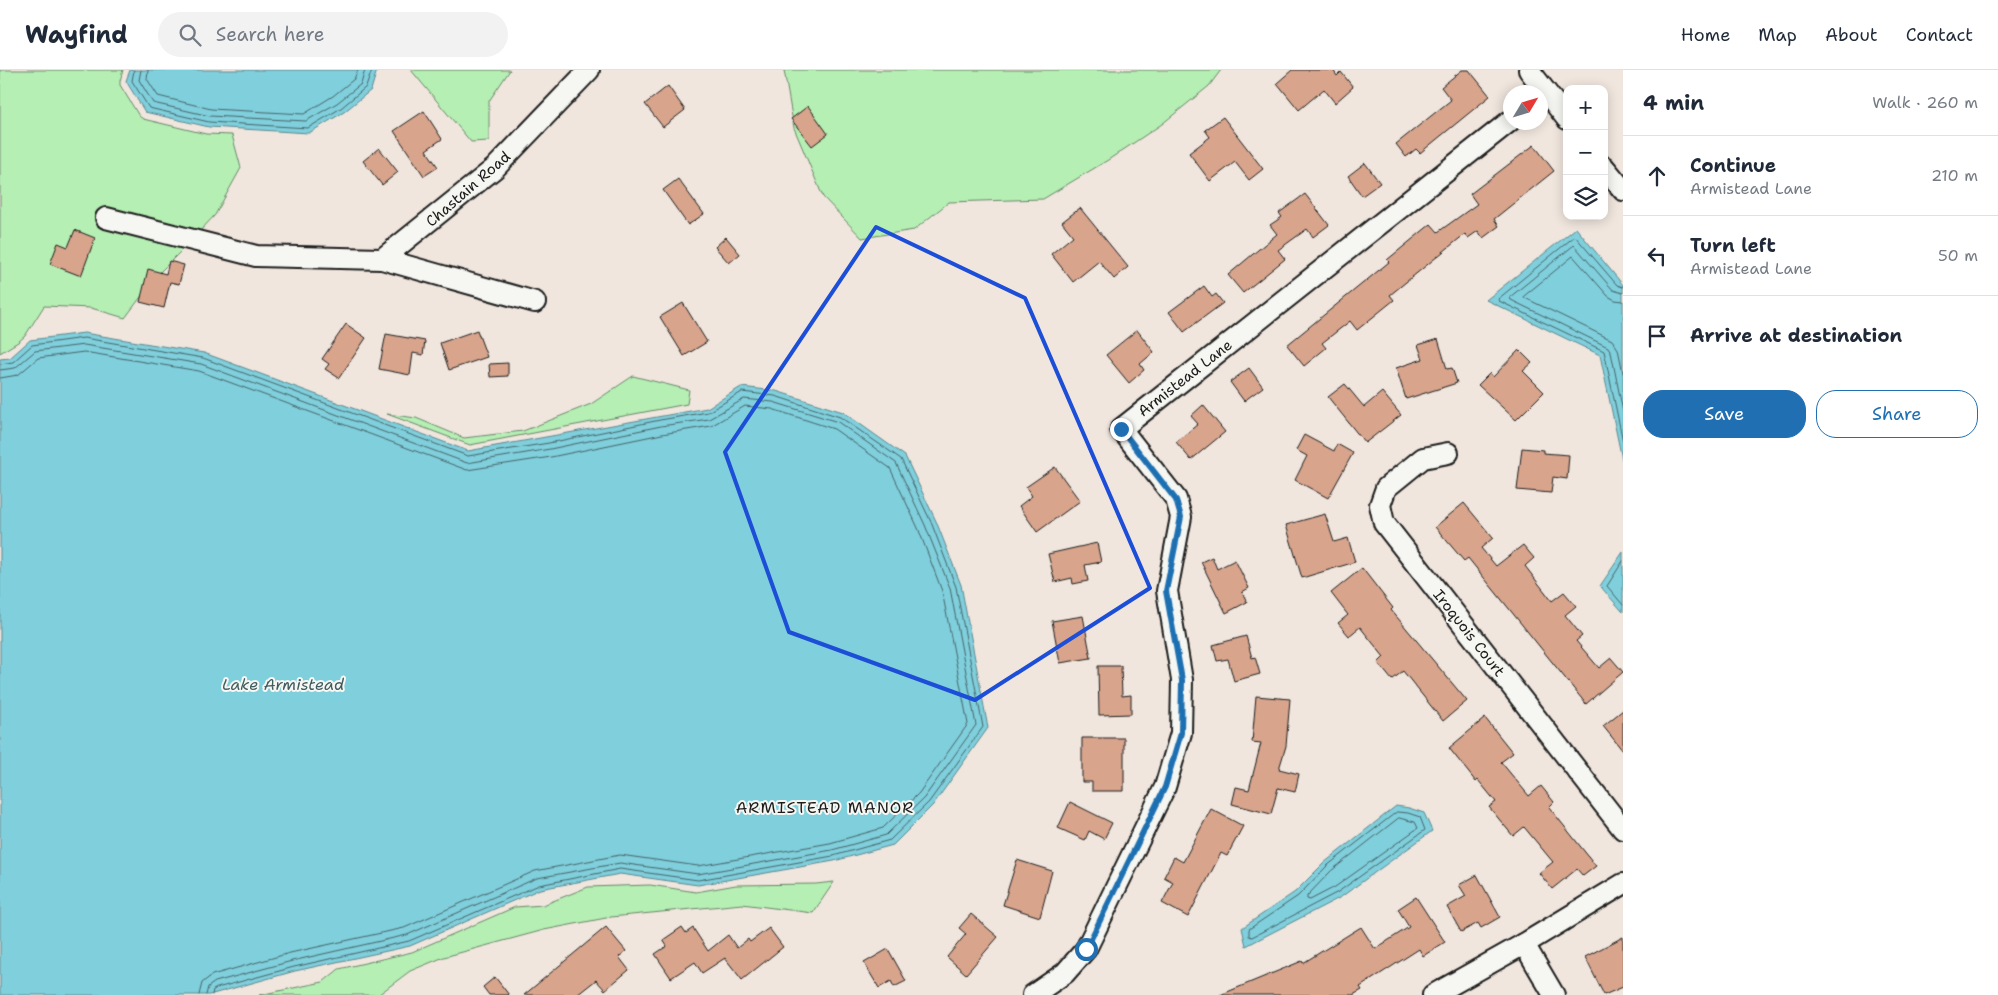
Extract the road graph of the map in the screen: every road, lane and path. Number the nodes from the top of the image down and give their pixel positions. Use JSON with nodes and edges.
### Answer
{"nodes":[{"id":1,"x":590,"y":70,"type":"edge"},
{"id":2,"x":1529,"y":70,"type":"edge"},
{"id":3,"x":1537,"y":85,"type":"edge"},
{"id":4,"x":1548,"y":100,"type":"edge"},
{"id":5,"x":1563,"y":115,"type":"edge"},
{"id":6,"x":1503,"y":127,"type":"edge"},
{"id":7,"x":1608,"y":172,"type":"edge"},
{"id":8,"x":1623,"y":190,"type":"edge"},
{"id":9,"x":106,"y":218,"type":"dead end"},
{"id":10,"x":382,"y":259,"type":"junction"},
{"id":11,"x":534,"y":302,"type":"dead end"},
{"id":12,"x":1448,"y":453,"type":"dead end"},
{"id":13,"x":1623,"y":829,"type":"edge"},
{"id":14,"x":1623,"y":884,"type":"edge"},
{"id":15,"x":1524,"y":944,"type":"junction"},
{"id":16,"x":1033,"y":995,"type":"edge"},
{"id":17,"x":1433,"y":995,"type":"edge"},
{"id":18,"x":1554,"y":995,"type":"edge"}],
"edges":[{"from":1,"to":10,"type":"street","name":"Chastain Road"},
{"from":2,"to":3,"type":"street"},
{"from":4,"to":5,"type":"street"},
{"from":6,"to":16,"type":"street","name":"Armistead Lane"},
{"from":7,"to":8,"type":"street"},
{"from":9,"to":10,"type":"street"},
{"from":10,"to":11,"type":"street"},
{"from":12,"to":13,"type":"street","name":"Iroquois Court"},
{"from":14,"to":15,"type":"street"},
{"from":15,"to":17,"type":"street"},
{"from":15,"to":18,"type":"street"}]}
